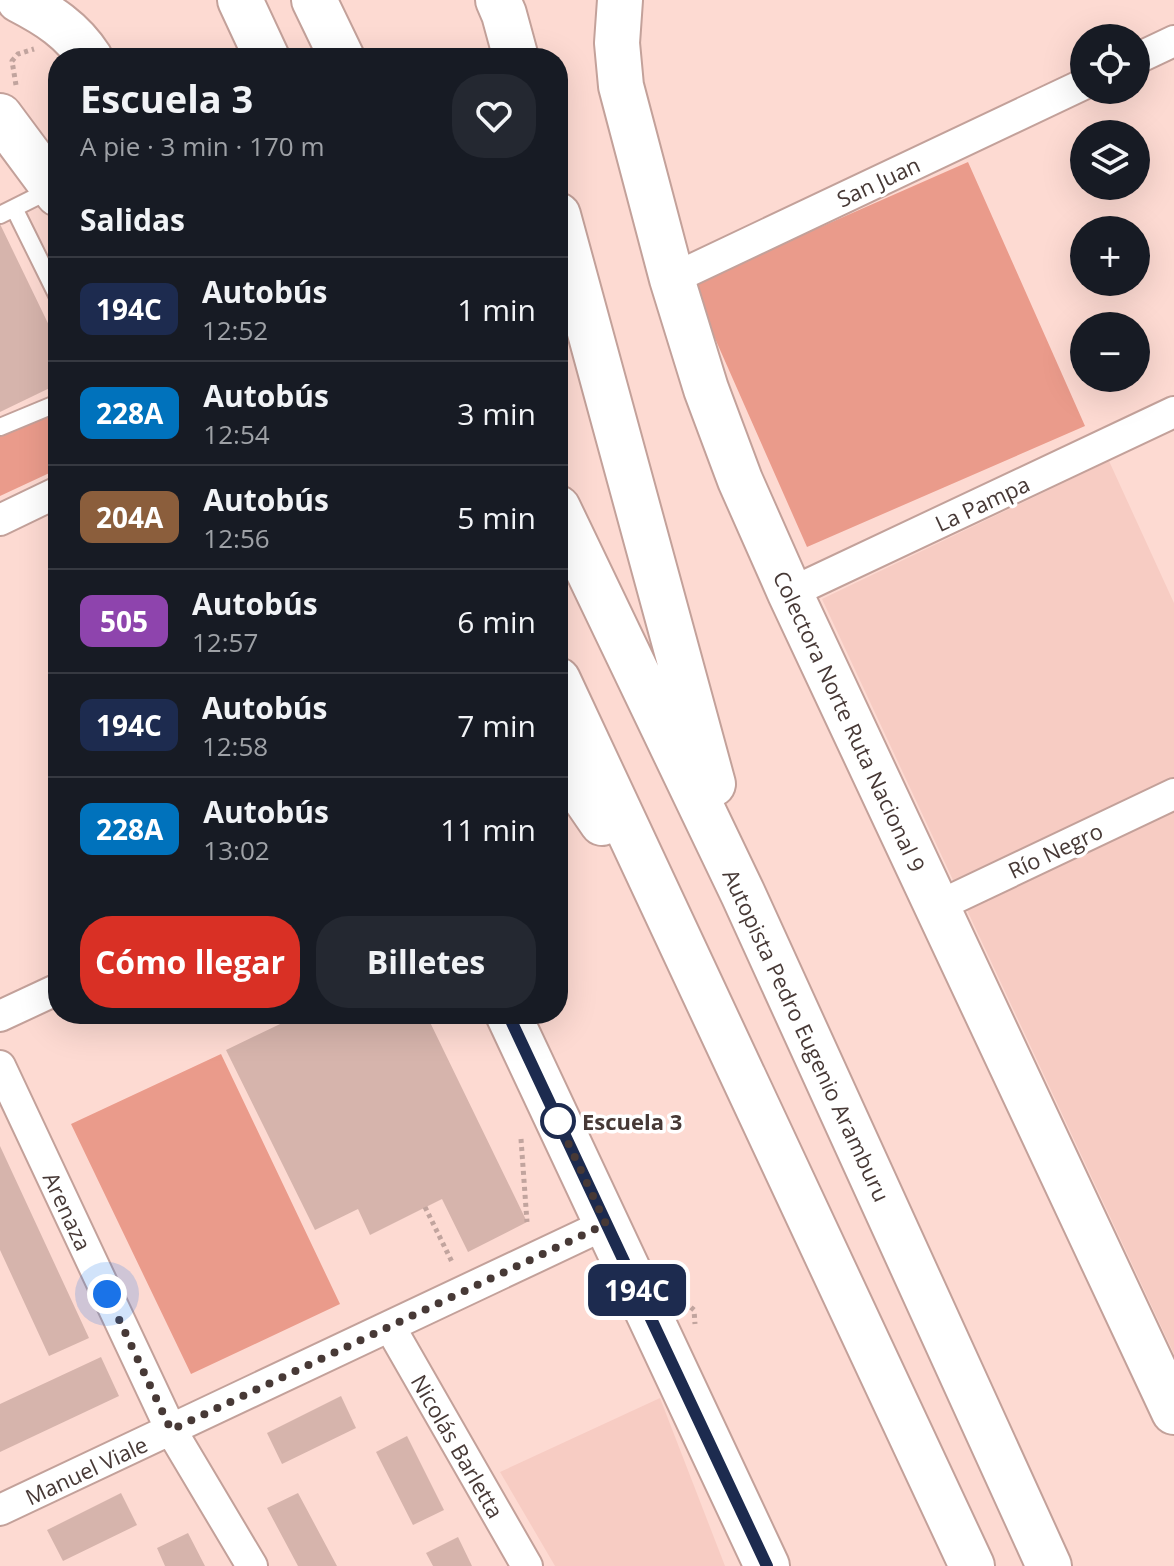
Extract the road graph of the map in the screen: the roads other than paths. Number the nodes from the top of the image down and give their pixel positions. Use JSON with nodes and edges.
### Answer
{"nodes":[{"id":1,"x":19,"y":0,"type":"edge"},
{"id":2,"x":240,"y":0,"type":"edge"},
{"id":3,"x":314,"y":0,"type":"edge"},
{"id":4,"x":620,"y":0,"type":"edge"},
{"id":5,"x":502,"y":5,"type":"edge"},
{"id":6,"x":1174,"y":41,"type":"edge"},
{"id":7,"x":82,"y":48,"type":"edge"},
{"id":8,"x":262,"y":48,"type":"edge"},
{"id":9,"x":337,"y":48,"type":"edge"},
{"id":10,"x":513,"y":48,"type":"edge"},
{"id":11,"x":1150,"y":52,"type":"edge"},
{"id":12,"x":1070,"y":91,"type":"edge"},
{"id":13,"x":12,"y":106,"type":"edge"},
{"id":14,"x":48,"y":176,"type":"edge"},
{"id":15,"x":48,"y":194,"type":"edge"},
{"id":16,"x":7,"y":212,"type":"edge"},
{"id":17,"x":568,"y":252,"type":"edge"},
{"id":18,"x":672,"y":279,"type":"junction"},
{"id":19,"x":48,"y":280,"type":"edge"},
{"id":20,"x":48,"y":407,"type":"edge"},
{"id":21,"x":1174,"y":412,"type":"edge"},
{"id":22,"x":0,"y":427,"type":"edge"},
{"id":23,"x":48,"y":497,"type":"edge"},
{"id":24,"x":0,"y":520,"type":"edge"},
{"id":25,"x":568,"y":529,"type":"edge"},
{"id":26,"x":790,"y":593,"type":"junction"},
{"id":27,"x":568,"y":701,"type":"edge"},
{"id":28,"x":568,"y":774,"type":"edge"},
{"id":29,"x":1174,"y":794,"type":"edge"},
{"id":30,"x":743,"y":894,"type":"junction"},
{"id":31,"x":936,"y":907,"type":"junction"},
{"id":32,"x":676,"y":932,"type":"junction"},
{"id":33,"x":48,"y":994,"type":"edge"},
{"id":34,"x":0,"y":1016,"type":"edge"},
{"id":35,"x":513,"y":1024,"type":"edge"},
{"id":36,"x":0,"y":1066,"type":"edge"},
{"id":37,"x":606,"y":1224,"type":"junction"},
{"id":38,"x":390,"y":1327,"type":"junction"},
{"id":39,"x":1174,"y":1412,"type":"edge"},
{"id":40,"x":171,"y":1430,"type":"junction"},
{"id":41,"x":0,"y":1510,"type":"edge"},
{"id":42,"x":252,"y":1566,"type":"edge"},
{"id":43,"x":527,"y":1566,"type":"edge"},
{"id":44,"x":767,"y":1566,"type":"edge"},
{"id":45,"x":972,"y":1566,"type":"edge"},
{"id":46,"x":1049,"y":1566,"type":"edge"}],
"edges":[{"from":1,"to":7,"type":"main road"},
{"from":2,"to":8,"type":"main road"},
{"from":3,"to":9,"type":"main road"},
{"from":4,"to":18,"type":"main road","name":"Colectora Norte Ruta Nacional 9"},
{"from":5,"to":10,"type":"main road"},
{"from":6,"to":11,"type":"street"},
{"from":12,"to":18,"type":"street","name":"San Juan"},
{"from":13,"to":14,"type":"main road"},
{"from":15,"to":16,"type":"lane"},
{"from":16,"to":19,"type":"lane"},
{"from":17,"to":30,"type":"main road"},
{"from":18,"to":26,"type":"main road","name":"Colectora Norte Ruta Nacional 9"},
{"from":20,"to":22,"type":"lane"},
{"from":21,"to":26,"type":"street","name":"La Pampa"},
{"from":23,"to":24,"type":"street"},
{"from":25,"to":30,"type":"main road","name":"Autopista Pedro Eugenio Aramburu"},
{"from":26,"to":31,"type":"main road","name":"Colectora Norte Ruta Nacional 9"},
{"from":27,"to":32,"type":"main road"},
{"from":28,"to":32,"type":"main road"},
{"from":29,"to":31,"type":"street","name":"Río Negro"},
{"from":30,"to":46,"type":"main road","name":"Autopista Pedro Eugenio Aramburu"},
{"from":31,"to":39,"type":"main road","name":"Colectora Norte Ruta Nacional 9"},
{"from":32,"to":45,"type":"main road"},
{"from":33,"to":34,"type":"street"},
{"from":35,"to":37,"type":"main road"},
{"from":36,"to":40,"type":"street","name":"Arenaza"},
{"from":37,"to":38,"type":"street","name":"Manuel Viale"},
{"from":37,"to":44,"type":"main road"},
{"from":38,"to":40,"type":"street","name":"Manuel Viale"},
{"from":38,"to":43,"type":"street","name":"Nicolás Barletta"},
{"from":40,"to":41,"type":"street","name":"Manuel Viale"},
{"from":40,"to":42,"type":"street","name":"Arenaza"}]}
